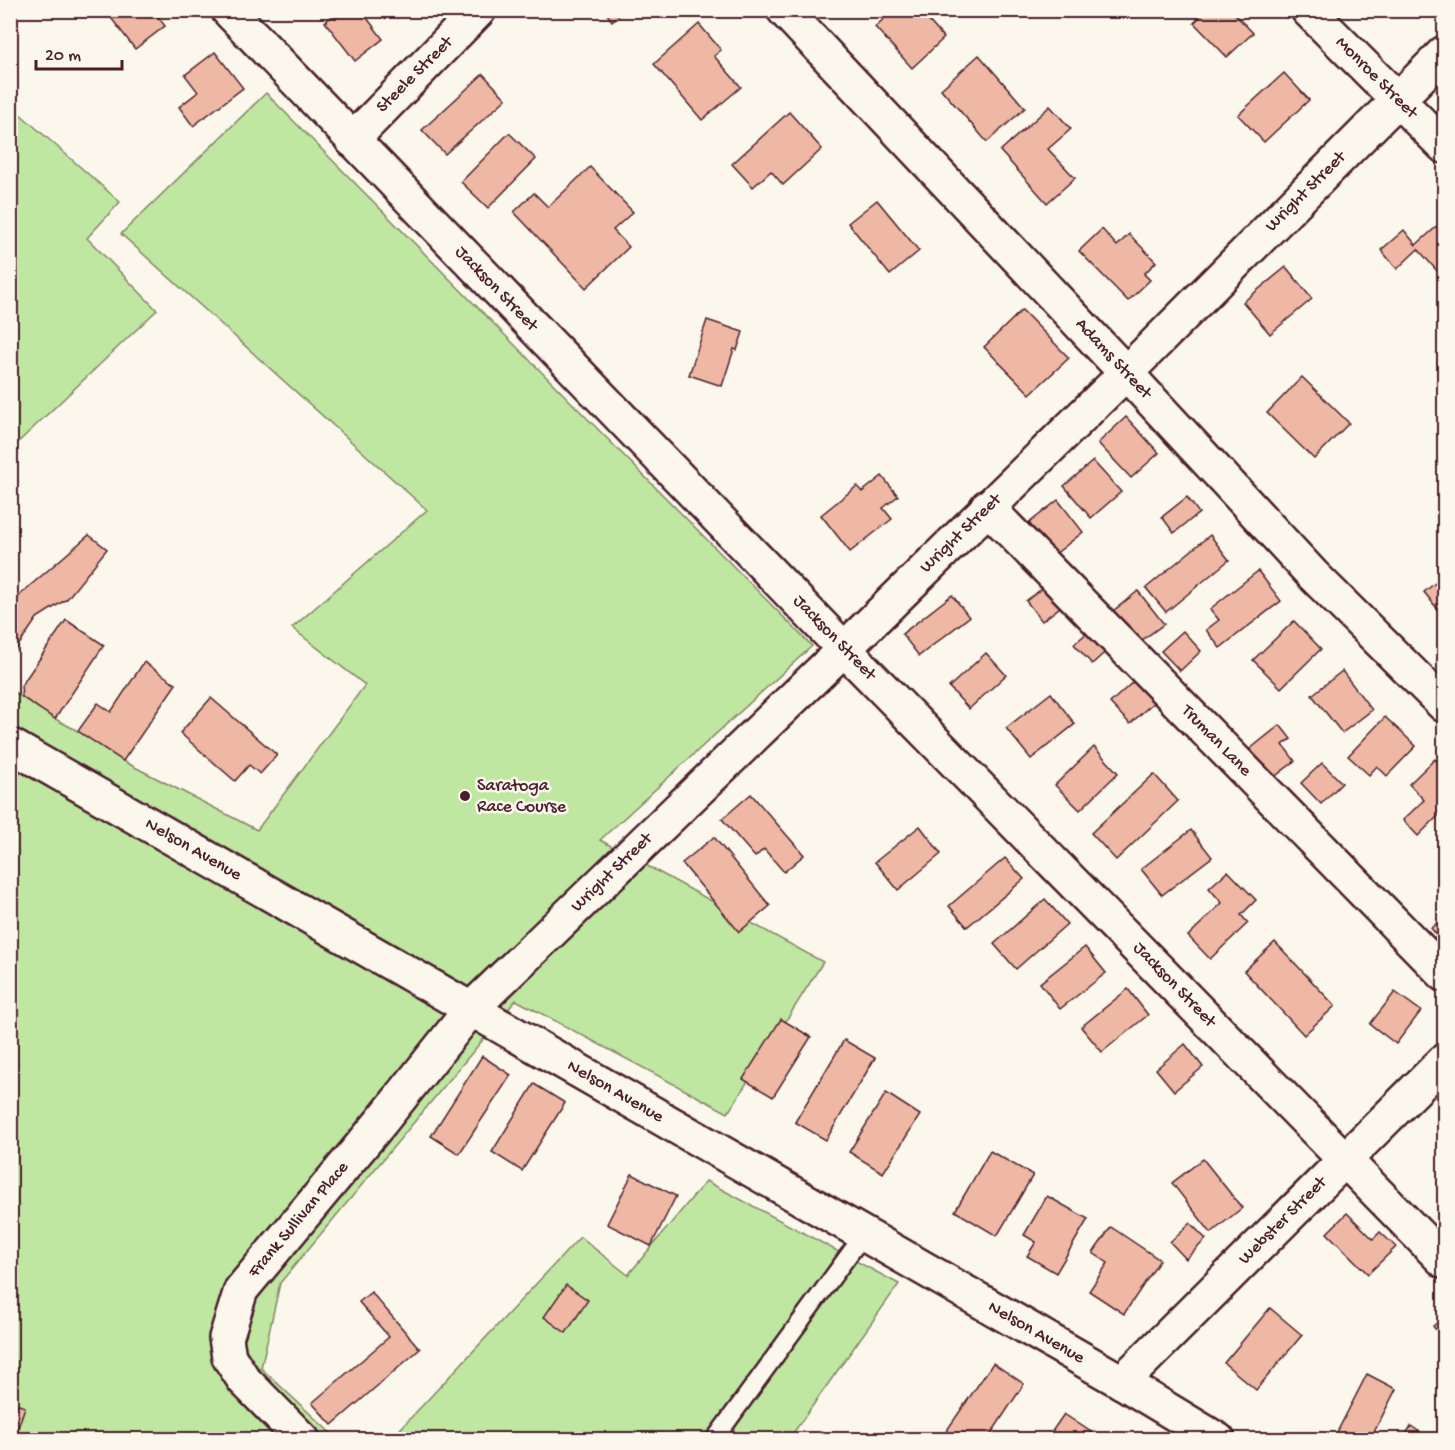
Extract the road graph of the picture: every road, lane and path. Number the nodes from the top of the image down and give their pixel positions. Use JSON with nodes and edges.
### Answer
{"nodes":[{"id":1,"x":228,"y":10,"type":"edge"},
{"id":2,"x":479,"y":10,"type":"edge"},
{"id":3,"x":784,"y":10,"type":"edge"},
{"id":4,"x":1308,"y":10,"type":"edge"},
{"id":5,"x":1444,"y":53,"type":"edge"},
{"id":6,"x":1398,"y":99,"type":"junction"},
{"id":7,"x":352,"y":140,"type":"junction"},
{"id":8,"x":1444,"y":146,"type":"edge"},
{"id":9,"x":1126,"y":373,"type":"junction"},
{"id":10,"x":987,"y":507,"type":"junction"},
{"id":11,"x":844,"y":649,"type":"junction"},
{"id":12,"x":1444,"y":705,"type":"edge"},
{"id":13,"x":10,"y":745,"type":"edge"},
{"id":14,"x":1444,"y":974,"type":"edge"},
{"id":15,"x":471,"y":1009,"type":"junction"},
{"id":16,"x":1444,"y":1061,"type":"edge"},
{"id":17,"x":1345,"y":1160,"type":"junction"},
{"id":18,"x":864,"y":1234,"type":"junction"},
{"id":19,"x":1444,"y":1261,"type":"edge"},
{"id":20,"x":1122,"y":1382,"type":"junction"},
{"id":21,"x":303,"y":1440,"type":"edge"},
{"id":22,"x":714,"y":1440,"type":"edge"},
{"id":23,"x":1218,"y":1440,"type":"edge"}],
"edges":[{"from":1,"to":7,"type":"street","name":"Jackson Street"},
{"from":2,"to":7,"type":"street","name":"Steele Street"},
{"from":3,"to":9,"type":"street","name":"Adams Street"},
{"from":4,"to":6,"type":"street","name":"Monroe Street"},
{"from":5,"to":6,"type":"street","name":"Wright Street"},
{"from":6,"to":8,"type":"street","name":"Monroe Street"},
{"from":6,"to":9,"type":"street","name":"Wright Street"},
{"from":7,"to":11,"type":"street","name":"Jackson Street"},
{"from":9,"to":10,"type":"street","name":"Wright Street"},
{"from":9,"to":12,"type":"street","name":"Adams Street"},
{"from":10,"to":11,"type":"street","name":"Wright Street"},
{"from":10,"to":14,"type":"street","name":"Truman Lane"},
{"from":11,"to":15,"type":"street","name":"Wright Street"},
{"from":11,"to":17,"type":"street","name":"Jackson Street"},
{"from":13,"to":15,"type":"street","name":"Nelson Avenue"},
{"from":15,"to":18,"type":"street","name":"Nelson Avenue"},
{"from":15,"to":21,"type":"street","name":"Frank Sullivan Place"},
{"from":16,"to":17,"type":"street","name":"Webster Street"},
{"from":17,"to":19,"type":"street","name":"Jackson Street"},
{"from":17,"to":20,"type":"street","name":"Webster Street"},
{"from":18,"to":20,"type":"street","name":"Nelson Avenue"},
{"from":18,"to":22,"type":"lane"},
{"from":20,"to":23,"type":"street","name":"Nelson Avenue"}]}
